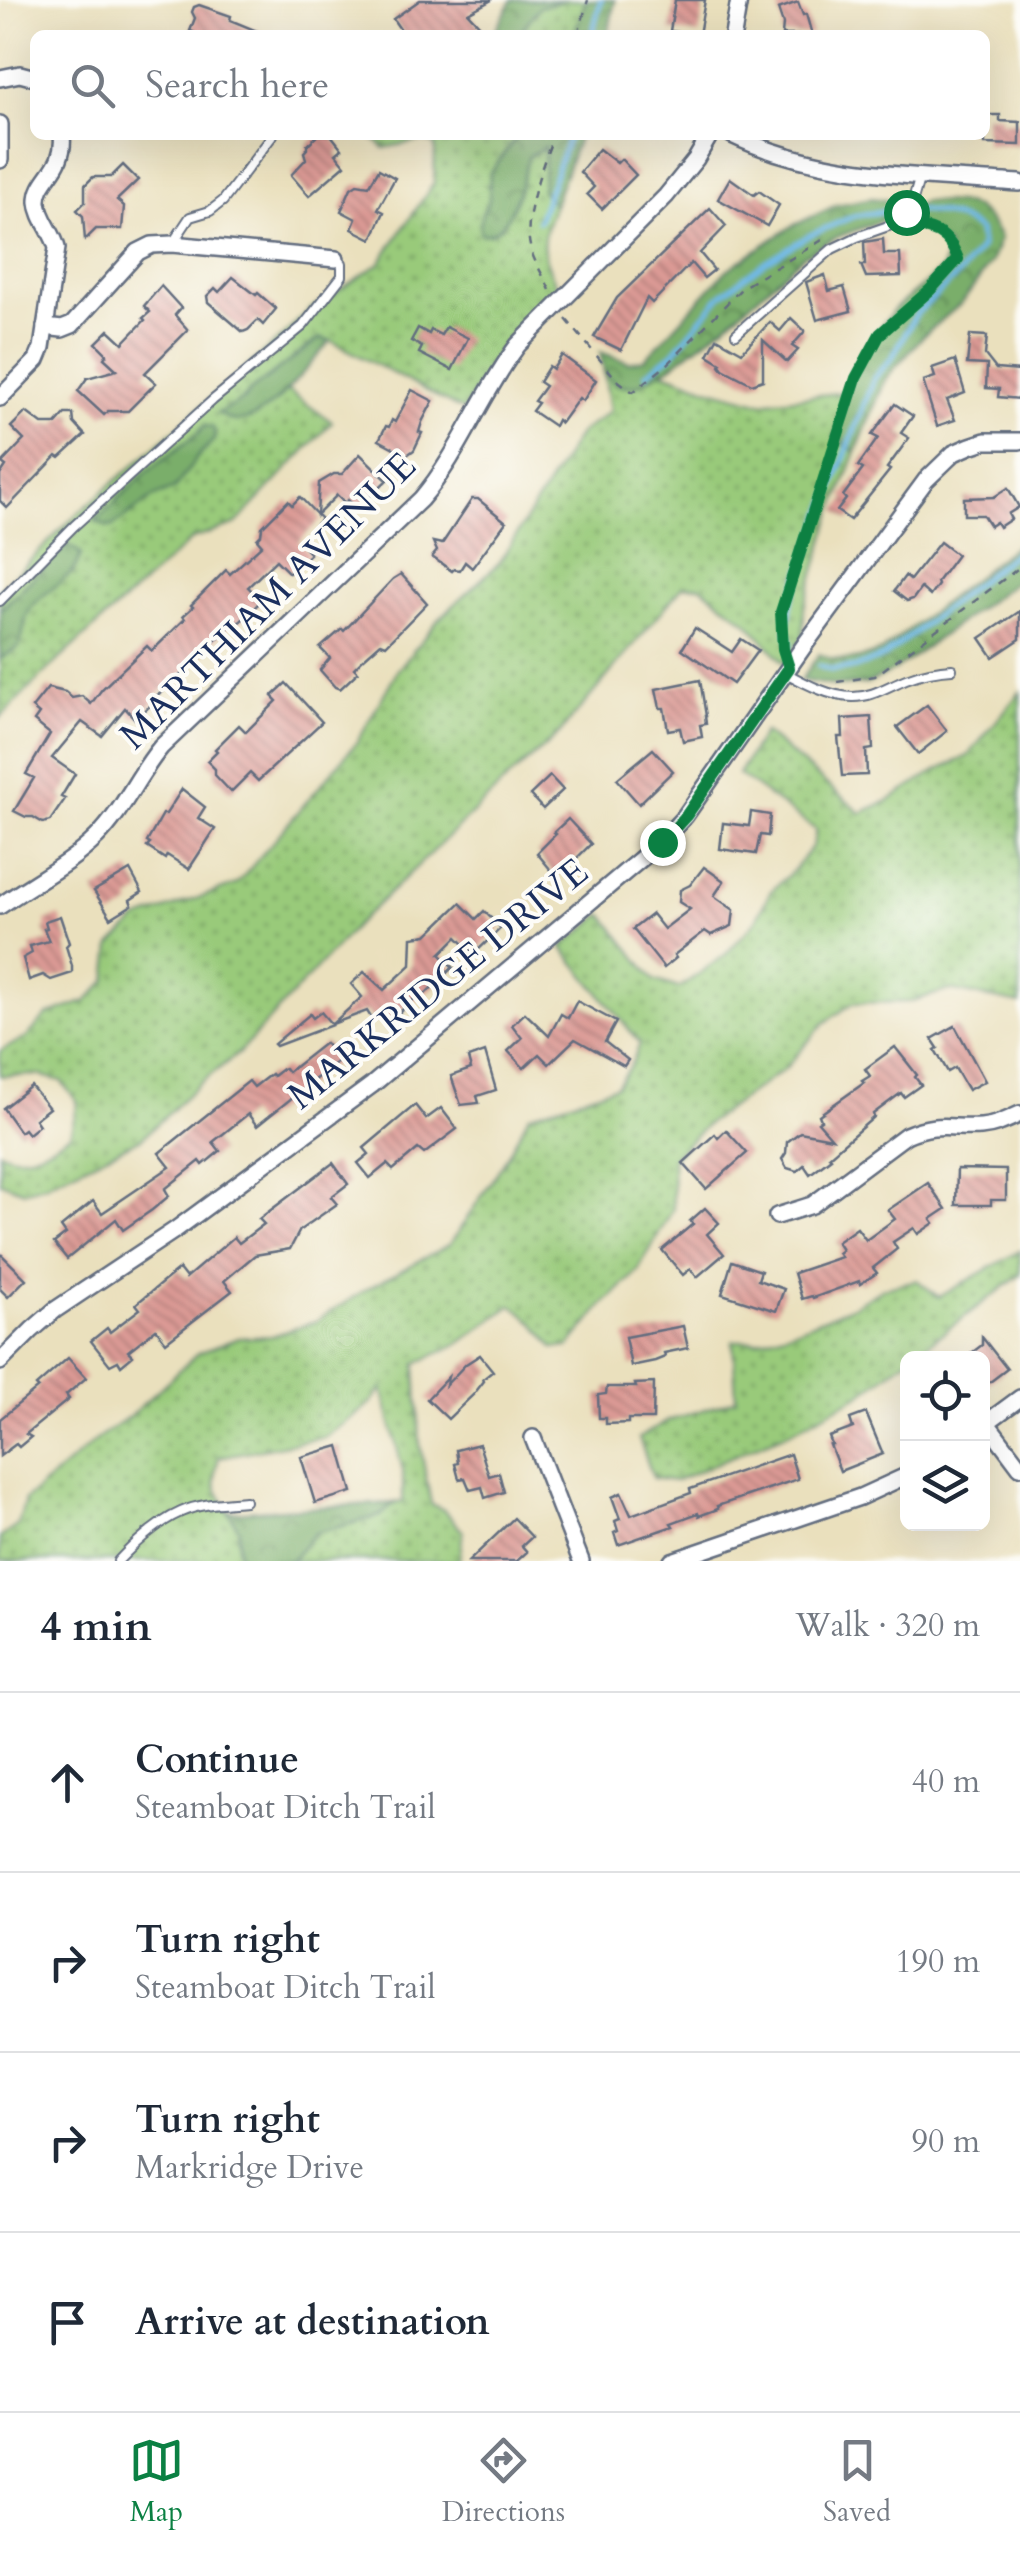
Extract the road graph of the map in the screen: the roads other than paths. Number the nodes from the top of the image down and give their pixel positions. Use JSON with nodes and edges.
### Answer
{"nodes":[{"id":1,"x":739,"y":0,"type":"edge"},
{"id":2,"x":734,"y":30,"type":"edge"},
{"id":3,"x":30,"y":77,"type":"edge"},
{"id":4,"x":0,"y":78,"type":"edge"},
{"id":5,"x":0,"y":124,"type":"edge"},
{"id":6,"x":62,"y":140,"type":"edge"},
{"id":7,"x":269,"y":140,"type":"edge"},
{"id":8,"x":707,"y":140,"type":"edge"},
{"id":9,"x":745,"y":140,"type":"edge"},
{"id":10,"x":0,"y":160,"type":"edge"},
{"id":11,"x":920,"y":176,"type":"junction"},
{"id":12,"x":1020,"y":184,"type":"edge"},
{"id":13,"x":172,"y":244,"type":"junction"},
{"id":14,"x":336,"y":260,"type":"joint"},
{"id":15,"x":45,"y":328,"type":"junction"},
{"id":16,"x":736,"y":334,"type":"dead end"},
{"id":17,"x":0,"y":398,"type":"edge"},
{"id":18,"x":1020,"y":441,"type":"edge"},
{"id":19,"x":0,"y":601,"type":"edge"},
{"id":20,"x":952,"y":669,"type":"dead end"},
{"id":21,"x":787,"y":670,"type":"junction"},
{"id":22,"x":0,"y":906,"type":"edge"},
{"id":23,"x":1020,"y":1114,"type":"edge"},
{"id":24,"x":777,"y":1216,"type":"dead end"},
{"id":25,"x":0,"y":1362,"type":"edge"},
{"id":26,"x":1020,"y":1398,"type":"edge"},
{"id":27,"x":990,"y":1421,"type":"edge"},
{"id":28,"x":990,"y":1431,"type":"edge"},
{"id":29,"x":534,"y":1438,"type":"dead end"},
{"id":30,"x":1020,"y":1467,"type":"edge"},
{"id":31,"x":900,"y":1478,"type":"edge"},
{"id":32,"x":245,"y":1501,"type":"dead end"},
{"id":33,"x":118,"y":1561,"type":"edge"},
{"id":34,"x":581,"y":1561,"type":"edge"},
{"id":35,"x":672,"y":1561,"type":"edge"}],
"edges":[{"from":1,"to":2,"type":"street"},
{"from":3,"to":4,"type":"street"},
{"from":5,"to":10,"type":"street"},
{"from":6,"to":15,"type":"street"},
{"from":7,"to":13,"type":"lane"},
{"from":8,"to":22,"type":"street","name":"MARTHIAM AVENUE"},
{"from":9,"to":11,"type":"street"},
{"from":11,"to":12,"type":"street"},
{"from":11,"to":16,"type":"lane"},
{"from":13,"to":14,"type":"street"},
{"from":13,"to":15,"type":"street"},
{"from":14,"to":19,"type":"lane"},
{"from":15,"to":17,"type":"street"},
{"from":18,"to":21,"type":"street","name":"MARKRIDGE DRIVE"},
{"from":20,"to":21,"type":"lane"},
{"from":21,"to":25,"type":"street","name":"MARKRIDGE DRIVE"},
{"from":23,"to":24,"type":"street"},
{"from":26,"to":27,"type":"street"},
{"from":28,"to":30,"type":"street"},
{"from":29,"to":34,"type":"street"},
{"from":31,"to":35,"type":"street"},
{"from":32,"to":33,"type":"lane"}]}
